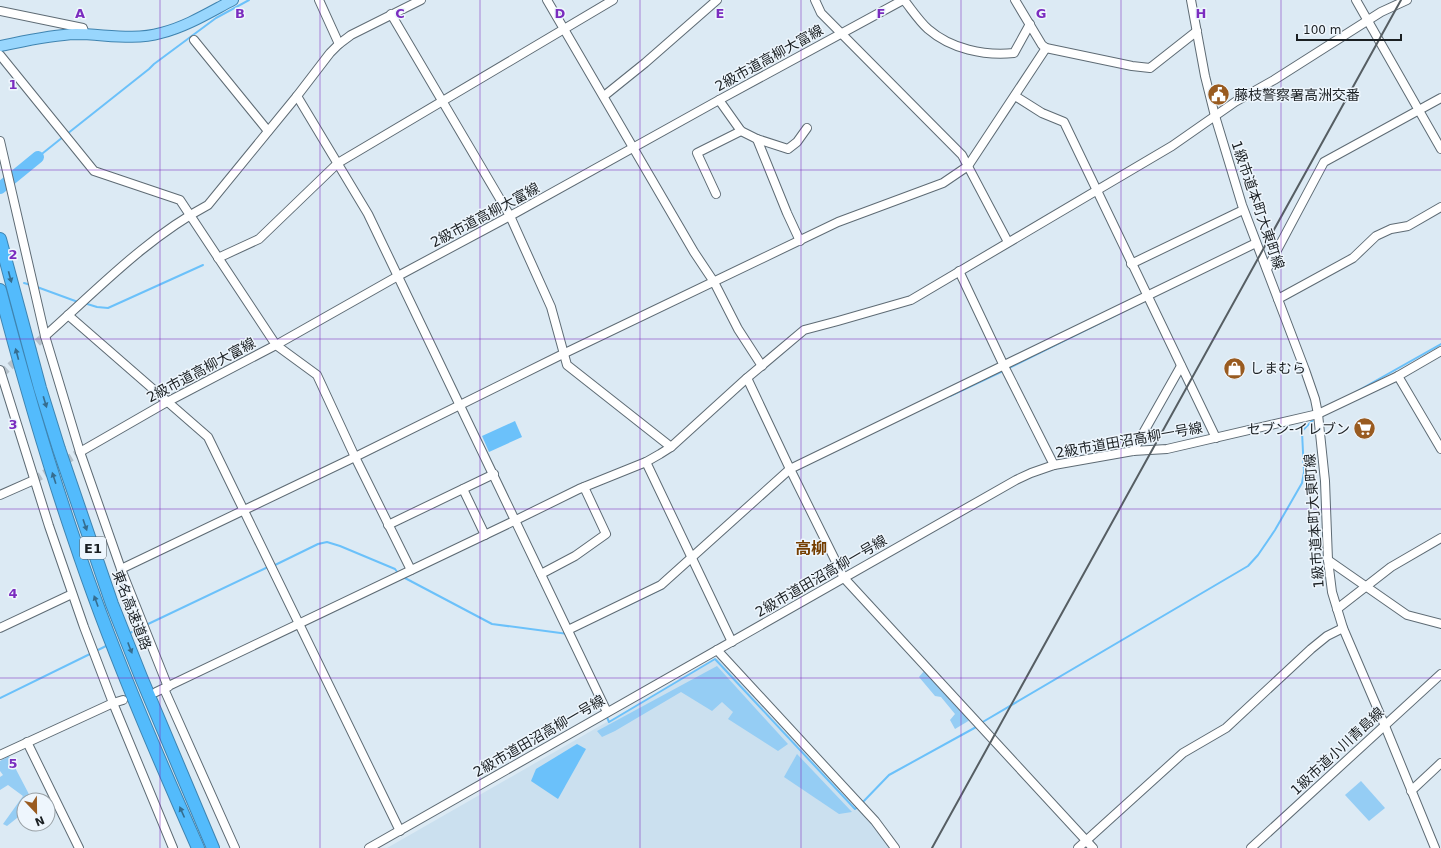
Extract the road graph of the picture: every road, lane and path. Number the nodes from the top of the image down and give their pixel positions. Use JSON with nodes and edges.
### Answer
{"nodes":[{"id":1,"x":233,"y":0,"type":"edge"},
{"id":2,"x":319,"y":0,"type":"edge"},
{"id":3,"x":421,"y":0,"type":"edge"},
{"id":4,"x":547,"y":0,"type":"edge"},
{"id":5,"x":613,"y":0,"type":"edge"},
{"id":6,"x":717,"y":0,"type":"edge"},
{"id":7,"x":815,"y":0,"type":"edge"},
{"id":8,"x":904,"y":0,"type":"edge"},
{"id":9,"x":1016,"y":0,"type":"edge"},
{"id":10,"x":1191,"y":0,"type":"edge"},
{"id":11,"x":1356,"y":0,"type":"edge"},
{"id":12,"x":1407,"y":0,"type":"edge"},
{"id":13,"x":0,"y":11,"type":"edge"},
{"id":14,"x":391,"y":14,"type":"junction"},
{"id":15,"x":1367,"y":21,"type":"junction"},
{"id":16,"x":1030,"y":24,"type":"junction"},
{"id":17,"x":564,"y":29,"type":"junction"},
{"id":18,"x":1197,"y":31,"type":"junction"},
{"id":19,"x":85,"y":34,"type":"junction"},
{"id":20,"x":841,"y":34,"type":"junction"},
{"id":21,"x":194,"y":40,"type":"dead end"},
{"id":22,"x":339,"y":44,"type":"junction"},
{"id":23,"x":0,"y":46,"type":"edge"},
{"id":24,"x":1046,"y":48,"type":"junction"},
{"id":25,"x":0,"y":55,"type":"edge"},
{"id":26,"x":297,"y":96,"type":"junction"},
{"id":27,"x":604,"y":96,"type":"junction"},
{"id":28,"x":1015,"y":96,"type":"junction"},
{"id":29,"x":1441,"y":98,"type":"edge"},
{"id":30,"x":719,"y":100,"type":"junction"},
{"id":31,"x":443,"y":101,"type":"junction"},
{"id":32,"x":1418,"y":110,"type":"junction"},
{"id":33,"x":1215,"y":116,"type":"junction"},
{"id":34,"x":807,"y":128,"type":"dead end"},
{"id":35,"x":268,"y":131,"type":"junction"},
{"id":36,"x":741,"y":131,"type":"junction"},
{"id":37,"x":757,"y":139,"type":"junction"},
{"id":38,"x":0,"y":141,"type":"edge"},
{"id":39,"x":633,"y":148,"type":"junction"},
{"id":40,"x":1441,"y":149,"type":"edge"},
{"id":41,"x":338,"y":162,"type":"junction"},
{"id":42,"x":968,"y":166,"type":"junction"},
{"id":43,"x":5,"y":178,"type":"edge"},
{"id":44,"x":1096,"y":191,"type":"junction"},
{"id":45,"x":716,"y":194,"type":"dead end"},
{"id":46,"x":1441,"y":207,"type":"edge"},
{"id":47,"x":1243,"y":210,"type":"junction"},
{"id":48,"x":190,"y":215,"type":"junction"},
{"id":49,"x":510,"y":216,"type":"junction"},
{"id":50,"x":0,"y":239,"type":"edge"},
{"id":51,"x":800,"y":241,"type":"junction"},
{"id":52,"x":1008,"y":242,"type":"junction"},
{"id":53,"x":1256,"y":243,"type":"junction"},
{"id":54,"x":218,"y":258,"type":"junction"},
{"id":55,"x":1131,"y":264,"type":"junction"},
{"id":56,"x":1267,"y":269,"type":"junction"},
{"id":57,"x":959,"y":271,"type":"junction"},
{"id":58,"x":398,"y":276,"type":"junction"},
{"id":59,"x":714,"y":282,"type":"junction"},
{"id":60,"x":0,"y":290,"type":"edge"},
{"id":61,"x":1147,"y":296,"type":"junction"},
{"id":62,"x":1278,"y":299,"type":"junction"},
{"id":63,"x":68,"y":315,"type":"junction"},
{"id":64,"x":45,"y":336,"type":"junction"},
{"id":65,"x":276,"y":345,"type":"junction"},
{"id":66,"x":1441,"y":351,"type":"edge"},
{"id":67,"x":565,"y":353,"type":"junction"},
{"id":68,"x":762,"y":366,"type":"junction"},
{"id":69,"x":1004,"y":366,"type":"junction"},
{"id":70,"x":1181,"y":366,"type":"junction"},
{"id":71,"x":0,"y":373,"type":"edge"},
{"id":72,"x":1398,"y":376,"type":"junction"},
{"id":73,"x":747,"y":378,"type":"junction"},
{"id":74,"x":167,"y":402,"type":"junction"},
{"id":75,"x":461,"y":404,"type":"junction"},
{"id":76,"x":1318,"y":414,"type":"junction"},
{"id":77,"x":1216,"y":438,"type":"junction"},
{"id":78,"x":671,"y":447,"type":"junction"},
{"id":79,"x":1441,"y":449,"type":"edge"},
{"id":80,"x":1133,"y":450,"type":"junction"},
{"id":81,"x":80,"y":452,"type":"junction"},
{"id":82,"x":355,"y":457,"type":"junction"},
{"id":83,"x":646,"y":462,"type":"junction"},
{"id":84,"x":1054,"y":465,"type":"junction"},
{"id":85,"x":790,"y":469,"type":"junction"},
{"id":86,"x":494,"y":474,"type":"junction"},
{"id":87,"x":34,"y":480,"type":"junction"},
{"id":88,"x":584,"y":487,"type":"junction"},
{"id":89,"x":463,"y":488,"type":"junction"},
{"id":90,"x":0,"y":496,"type":"edge"},
{"id":91,"x":244,"y":510,"type":"junction"},
{"id":92,"x":516,"y":520,"type":"junction"},
{"id":93,"x":388,"y":525,"type":"junction"},
{"id":94,"x":485,"y":535,"type":"junction"},
{"id":95,"x":1441,"y":538,"type":"edge"},
{"id":96,"x":692,"y":557,"type":"junction"},
{"id":97,"x":1328,"y":560,"type":"junction"},
{"id":98,"x":121,"y":569,"type":"junction"},
{"id":99,"x":411,"y":570,"type":"junction"},
{"id":100,"x":541,"y":574,"type":"junction"},
{"id":101,"x":844,"y":578,"type":"junction"},
{"id":102,"x":1365,"y":586,"type":"junction"},
{"id":103,"x":72,"y":594,"type":"junction"},
{"id":104,"x":1337,"y":609,"type":"junction"},
{"id":105,"x":299,"y":624,"type":"junction"},
{"id":106,"x":1441,"y":624,"type":"edge"},
{"id":107,"x":0,"y":628,"type":"edge"},
{"id":108,"x":1343,"y":628,"type":"junction"},
{"id":109,"x":568,"y":630,"type":"junction"},
{"id":110,"x":732,"y":642,"type":"junction"},
{"id":111,"x":717,"y":650,"type":"junction"},
{"id":112,"x":1441,"y":674,"type":"edge"},
{"id":113,"x":163,"y":689,"type":"junction"},
{"id":114,"x":123,"y":700,"type":"dead end"},
{"id":115,"x":113,"y":703,"type":"junction"},
{"id":116,"x":607,"y":712,"type":"junction"},
{"id":117,"x":1385,"y":726,"type":"junction"},
{"id":118,"x":27,"y":742,"type":"junction"},
{"id":119,"x":0,"y":755,"type":"edge"},
{"id":120,"x":1441,"y":763,"type":"edge"},
{"id":121,"x":1411,"y":791,"type":"junction"},
{"id":122,"x":400,"y":831,"type":"junction"},
{"id":123,"x":1086,"y":841,"type":"junction"},
{"id":124,"x":76,"y":847,"type":"edge"},
{"id":125,"x":173,"y":848,"type":"edge"},
{"id":126,"x":198,"y":848,"type":"edge"},
{"id":127,"x":213,"y":848,"type":"edge"},
{"id":128,"x":235,"y":848,"type":"edge"},
{"id":129,"x":369,"y":848,"type":"edge"},
{"id":130,"x":895,"y":848,"type":"edge"},
{"id":131,"x":1078,"y":848,"type":"edge"},
{"id":132,"x":1093,"y":848,"type":"edge"},
{"id":133,"x":1251,"y":848,"type":"edge"},
{"id":134,"x":1435,"y":848,"type":"edge"}],
"edges":[{"from":1,"to":19,"type":"main road"},
{"from":2,"to":22,"type":"street"},
{"from":3,"to":14,"type":"street"},
{"from":4,"to":17,"type":"street"},
{"from":5,"to":17,"type":"street"},
{"from":6,"to":27,"type":"street"},
{"from":7,"to":20,"type":"street"},
{"from":8,"to":16,"type":"street"},
{"from":8,"to":20,"type":"street","name":"2級市道高柳大富線"},
{"from":9,"to":16,"type":"street"},
{"from":10,"to":18,"type":"street","name":"1級市道本町大東町線"},
{"from":11,"to":15,"type":"street"},
{"from":12,"to":15,"type":"street"},
{"from":13,"to":19,"type":"street"},
{"from":14,"to":22,"type":"street"},
{"from":14,"to":31,"type":"street"},
{"from":15,"to":32,"type":"street"},
{"from":15,"to":33,"type":"street"},
{"from":16,"to":24,"type":"street"},
{"from":17,"to":27,"type":"street"},
{"from":17,"to":31,"type":"street"},
{"from":18,"to":24,"type":"street"},
{"from":18,"to":33,"type":"street","name":"1級市道本町大東町線"},
{"from":19,"to":23,"type":"main road"},
{"from":20,"to":30,"type":"street","name":"2級市道高柳大富線"},
{"from":20,"to":42,"type":"street"},
{"from":21,"to":35,"type":"street"},
{"from":22,"to":26,"type":"street"},
{"from":24,"to":28,"type":"street"},
{"from":25,"to":48,"type":"street"},
{"from":26,"to":35,"type":"street"},
{"from":26,"to":41,"type":"street"},
{"from":27,"to":39,"type":"street"},
{"from":28,"to":42,"type":"street"},
{"from":28,"to":44,"type":"street"},
{"from":29,"to":32,"type":"street"},
{"from":30,"to":36,"type":"street"},
{"from":30,"to":39,"type":"street","name":"2級市道高柳大富線"},
{"from":31,"to":41,"type":"street"},
{"from":31,"to":49,"type":"street"},
{"from":32,"to":40,"type":"street"},
{"from":32,"to":56,"type":"street"},
{"from":33,"to":44,"type":"street"},
{"from":33,"to":47,"type":"street","name":"1級市道本町大東町線"},
{"from":34,"to":37,"type":"street"},
{"from":35,"to":48,"type":"street"},
{"from":36,"to":37,"type":"street"},
{"from":36,"to":45,"type":"street"},
{"from":37,"to":51,"type":"street"},
{"from":38,"to":43,"type":"street"},
{"from":39,"to":49,"type":"street","name":"2級市道高柳大富線"},
{"from":39,"to":59,"type":"street"},
{"from":41,"to":54,"type":"street"},
{"from":41,"to":58,"type":"street"},
{"from":42,"to":51,"type":"street"},
{"from":42,"to":52,"type":"street"},
{"from":43,"to":64,"type":"street"},
{"from":44,"to":52,"type":"street"},
{"from":44,"to":55,"type":"street"},
{"from":46,"to":62,"type":"street"},
{"from":47,"to":53,"type":"street","name":"1級市道本町大東町線"},
{"from":47,"to":55,"type":"street"},
{"from":48,"to":54,"type":"street"},
{"from":48,"to":63,"type":"street"},
{"from":49,"to":58,"type":"street","name":"2級市道高柳大富線"},
{"from":49,"to":67,"type":"street"},
{"from":50,"to":127,"type":"highway","name":"東名高速道路","number":"E1","one_way":true},
{"from":51,"to":59,"type":"street"},
{"from":52,"to":57,"type":"street"},
{"from":53,"to":56,"type":"street","name":"1級市道本町大東町線"},
{"from":53,"to":61,"type":"street"},
{"from":54,"to":65,"type":"street"},
{"from":55,"to":61,"type":"street"},
{"from":56,"to":62,"type":"street","name":"1級市道本町大東町線"},
{"from":57,"to":68,"type":"street"},
{"from":57,"to":69,"type":"street"},
{"from":58,"to":65,"type":"street","name":"2級市道高柳大富線"},
{"from":58,"to":75,"type":"street"},
{"from":59,"to":67,"type":"street"},
{"from":59,"to":68,"type":"street"},
{"from":126,"to":60,"type":"highway","number":"E1","one_way":true},
{"from":61,"to":69,"type":"street"},
{"from":61,"to":70,"type":"street"},
{"from":62,"to":76,"type":"street","name":"1級市道本町大東町線"},
{"from":63,"to":64,"type":"street"},
{"from":63,"to":74,"type":"street"},
{"from":64,"to":81,"type":"street"},
{"from":65,"to":74,"type":"street","name":"2級市道高柳大富線"},
{"from":65,"to":82,"type":"street"},
{"from":66,"to":72,"type":"street","name":"2級市道田沼高柳一号線"},
{"from":67,"to":75,"type":"street"},
{"from":67,"to":78,"type":"street"},
{"from":68,"to":73,"type":"street"},
{"from":69,"to":84,"type":"street"},
{"from":69,"to":85,"type":"street"},
{"from":70,"to":77,"type":"street"},
{"from":70,"to":80,"type":"street"},
{"from":71,"to":87,"type":"street"},
{"from":72,"to":76,"type":"street","name":"2級市道田沼高柳一号線"},
{"from":72,"to":79,"type":"street"},
{"from":73,"to":78,"type":"street"},
{"from":73,"to":85,"type":"street"},
{"from":74,"to":81,"type":"street","name":"2級市道高柳大富線"},
{"from":74,"to":91,"type":"street"},
{"from":75,"to":82,"type":"street"},
{"from":75,"to":86,"type":"street"},
{"from":76,"to":77,"type":"street","name":"2級市道田沼高柳一号線"},
{"from":76,"to":97,"type":"street","name":"1級市道本町大東町線"},
{"from":77,"to":80,"type":"street","name":"2級市道田沼高柳一号線"},
{"from":78,"to":83,"type":"street"},
{"from":80,"to":84,"type":"street","name":"2級市道田沼高柳一号線"},
{"from":81,"to":98,"type":"street"},
{"from":82,"to":91,"type":"street"},
{"from":82,"to":93,"type":"street"},
{"from":83,"to":88,"type":"street"},
{"from":83,"to":96,"type":"street"},
{"from":84,"to":101,"type":"street","name":"2級市道田沼高柳一号線"},
{"from":85,"to":96,"type":"street"},
{"from":85,"to":101,"type":"street"},
{"from":86,"to":89,"type":"street"},
{"from":86,"to":92,"type":"street"},
{"from":87,"to":90,"type":"street"},
{"from":87,"to":103,"type":"street"},
{"from":88,"to":92,"type":"street"},
{"from":88,"to":100,"type":"street"},
{"from":89,"to":93,"type":"street"},
{"from":89,"to":94,"type":"street"},
{"from":91,"to":98,"type":"street"},
{"from":91,"to":105,"type":"street"},
{"from":92,"to":94,"type":"street"},
{"from":92,"to":100,"type":"street"},
{"from":93,"to":99,"type":"street"},
{"from":94,"to":99,"type":"street"},
{"from":95,"to":102,"type":"street"},
{"from":96,"to":109,"type":"street"},
{"from":96,"to":110,"type":"street"},
{"from":97,"to":102,"type":"street"},
{"from":97,"to":104,"type":"street","name":"1級市道本町大東町線"},
{"from":98,"to":113,"type":"street"},
{"from":99,"to":105,"type":"street"},
{"from":100,"to":109,"type":"street"},
{"from":101,"to":110,"type":"street","name":"2級市道田沼高柳一号線"},
{"from":101,"to":123,"type":"street"},
{"from":102,"to":104,"type":"street"},
{"from":102,"to":106,"type":"street"},
{"from":103,"to":107,"type":"street"},
{"from":103,"to":115,"type":"street"},
{"from":104,"to":108,"type":"street","name":"1級市道本町大東町線"},
{"from":105,"to":113,"type":"street"},
{"from":105,"to":122,"type":"street"},
{"from":108,"to":117,"type":"street","name":"1級市道本町大東町線"},
{"from":108,"to":123,"type":"street"},
{"from":109,"to":116,"type":"street"},
{"from":110,"to":111,"type":"street","name":"2級市道田沼高柳一号線"},
{"from":111,"to":116,"type":"street","name":"2級市道田沼高柳一号線"},
{"from":111,"to":130,"type":"street"},
{"from":112,"to":117,"type":"street","name":"1級市道小川青島線"},
{"from":113,"to":128,"type":"street"},
{"from":114,"to":115,"type":"street"},
{"from":115,"to":118,"type":"street"},
{"from":115,"to":125,"type":"street"},
{"from":116,"to":122,"type":"street","name":"2級市道田沼高柳一号線"},
{"from":117,"to":121,"type":"street","name":"1級市道本町大東町線"},
{"from":117,"to":133,"type":"street","name":"1級市道小川青島線"},
{"from":118,"to":119,"type":"street"},
{"from":118,"to":124,"type":"street"},
{"from":120,"to":121,"type":"street"},
{"from":121,"to":134,"type":"street","name":"1級市道本町大東町線"},
{"from":122,"to":129,"type":"street","name":"2級市道田沼高柳一号線"},
{"from":123,"to":131,"type":"street"},
{"from":123,"to":132,"type":"street"}]}
